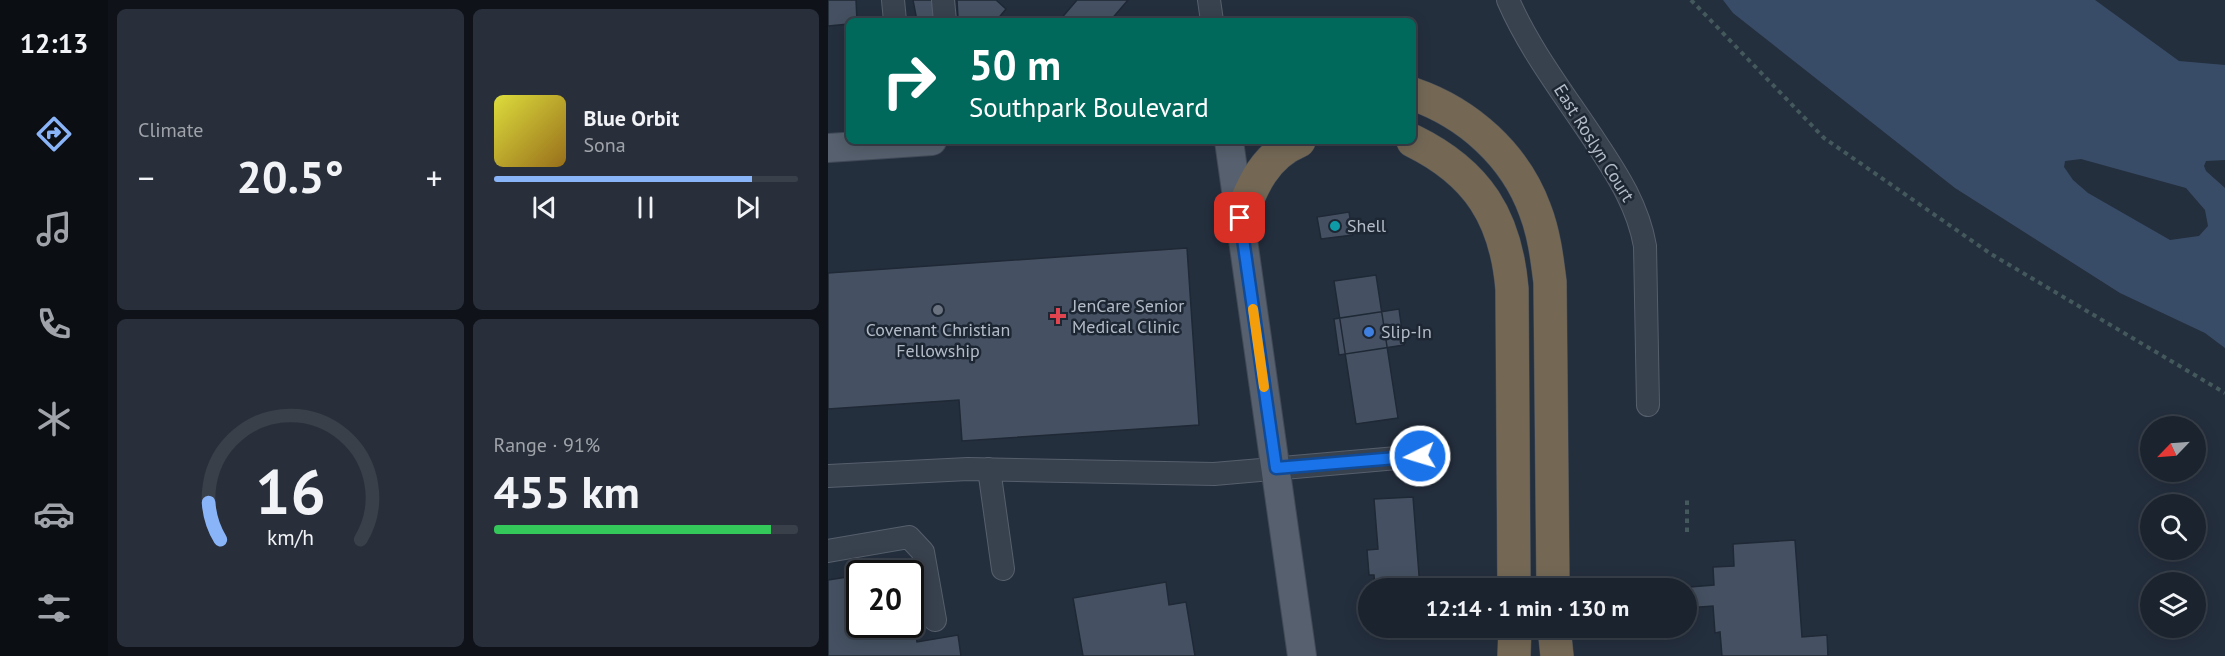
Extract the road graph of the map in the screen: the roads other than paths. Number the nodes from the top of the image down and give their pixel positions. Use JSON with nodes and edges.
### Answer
{"nodes":[{"id":1,"x":893,"y":0,"type":"edge"},
{"id":2,"x":943,"y":0,"type":"edge"},
{"id":3,"x":1209,"y":0,"type":"edge"},
{"id":4,"x":1508,"y":0,"type":"edge"},
{"id":5,"x":895,"y":18,"type":"edge"},
{"id":6,"x":945,"y":18,"type":"edge"},
{"id":7,"x":1212,"y":18,"type":"edge"},
{"id":8,"x":1416,"y":95,"type":"edge"},
{"id":9,"x":1416,"y":142,"type":"edge"},
{"id":10,"x":878,"y":144,"type":"edge"},
{"id":11,"x":1229,"y":144,"type":"edge"},
{"id":12,"x":1293,"y":144,"type":"edge"},
{"id":13,"x":828,"y":148,"type":"edge"},
{"id":14,"x":1240,"y":218,"type":"junction"},
{"id":15,"x":1648,"y":405,"type":"dead end"},
{"id":16,"x":1420,"y":456,"type":"dead end"},
{"id":17,"x":1276,"y":468,"type":"junction"},
{"id":18,"x":989,"y":469,"type":"junction"},
{"id":19,"x":828,"y":476,"type":"edge"},
{"id":20,"x":828,"y":551,"type":"edge"},
{"id":21,"x":1003,"y":569,"type":"dead end"},
{"id":22,"x":1514,"y":578,"type":"edge"},
{"id":23,"x":1553,"y":578,"type":"edge"},
{"id":24,"x":936,"y":620,"type":"dead end"},
{"id":25,"x":1515,"y":638,"type":"edge"},
{"id":26,"x":1555,"y":638,"type":"edge"},
{"id":27,"x":1302,"y":656,"type":"edge"},
{"id":28,"x":1514,"y":656,"type":"edge"},
{"id":29,"x":1557,"y":656,"type":"edge"}],
"edges":[{"from":1,"to":5,"type":"street"},
{"from":2,"to":6,"type":"street"},
{"from":3,"to":7,"type":"street"},
{"from":4,"to":15,"type":"street","name":"East Roslyn Court"},
{"from":8,"to":23,"type":"highway"},
{"from":9,"to":22,"type":"highway"},
{"from":10,"to":13,"type":"main road"},
{"from":11,"to":14,"type":"main road"},
{"from":12,"to":14,"type":"highway"},
{"from":14,"to":17,"type":"main road"},
{"from":16,"to":17,"type":"street"},
{"from":17,"to":18,"type":"street"},
{"from":17,"to":27,"type":"main road"},
{"from":18,"to":19,"type":"street"},
{"from":18,"to":21,"type":"street"},
{"from":20,"to":24,"type":"street"},
{"from":25,"to":28,"type":"highway"},
{"from":26,"to":29,"type":"highway"}]}
